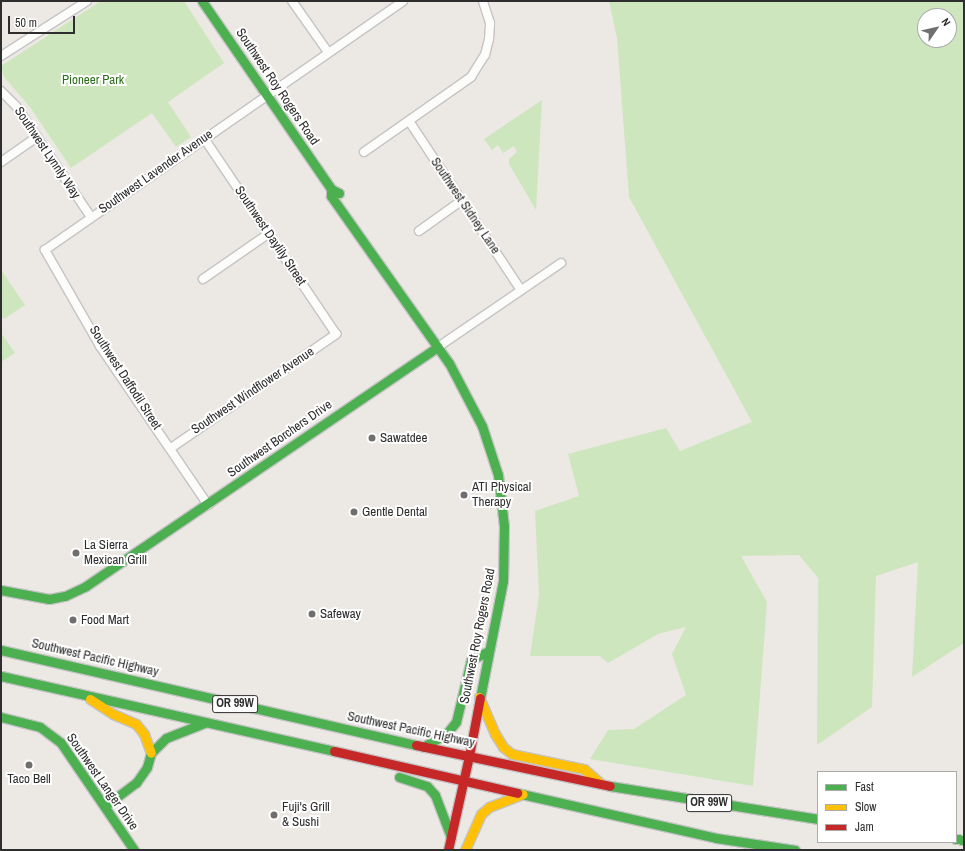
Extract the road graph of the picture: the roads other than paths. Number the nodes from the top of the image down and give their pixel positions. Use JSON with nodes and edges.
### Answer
{"nodes":[{"id":1,"x":88,"y":1,"type":"edge"},
{"id":2,"x":202,"y":1,"type":"edge"},
{"id":3,"x":292,"y":1,"type":"edge"},
{"id":4,"x":403,"y":1,"type":"edge"},
{"id":5,"x":483,"y":1,"type":"edge"},
{"id":6,"x":328,"y":52,"type":"junction"},
{"id":7,"x":1,"y":56,"type":"edge"},
{"id":8,"x":1,"y":91,"type":"edge"},
{"id":9,"x":267,"y":95,"type":"junction"},
{"id":10,"x":409,"y":121,"type":"junction"},
{"id":11,"x":37,"y":137,"type":"junction"},
{"id":12,"x":204,"y":138,"type":"junction"},
{"id":13,"x":364,"y":152,"type":"dead end"},
{"id":14,"x":1,"y":162,"type":"edge"},
{"id":15,"x":461,"y":201,"type":"junction"},
{"id":16,"x":91,"y":217,"type":"junction"},
{"id":17,"x":419,"y":231,"type":"dead end"},
{"id":18,"x":268,"y":234,"type":"junction"},
{"id":19,"x":45,"y":250,"type":"joint"},
{"id":20,"x":561,"y":263,"type":"dead end"},
{"id":21,"x":203,"y":279,"type":"dead end"},
{"id":22,"x":521,"y":290,"type":"junction"},
{"id":23,"x":336,"y":334,"type":"joint"},
{"id":24,"x":438,"y":347,"type":"junction"},
{"id":25,"x":170,"y":448,"type":"junction"},
{"id":26,"x":208,"y":505,"type":"junction"},
{"id":27,"x":1,"y":590,"type":"edge"},
{"id":28,"x":1,"y":650,"type":"edge"},
{"id":29,"x":487,"y":652,"type":"junction"},
{"id":30,"x":1,"y":676,"type":"edge"},
{"id":31,"x":82,"y":694,"type":"junction"},
{"id":32,"x":479,"y":697,"type":"junction"},
{"id":33,"x":1,"y":717,"type":"edge"},
{"id":34,"x":205,"y":722,"type":"junction"},
{"id":35,"x":423,"y":746,"type":"junction"},
{"id":36,"x":323,"y":750,"type":"junction"},
{"id":37,"x":152,"y":753,"type":"junction"},
{"id":38,"x":469,"y":756,"type":"junction"},
{"id":39,"x":332,"y":761,"type":"dead end"},
{"id":40,"x":392,"y":775,"type":"dead end"},
{"id":41,"x":463,"y":782,"type":"junction"},
{"id":42,"x":601,"y":784,"type":"junction"},
{"id":43,"x":523,"y":794,"type":"junction"},
{"id":44,"x":105,"y":806,"type":"junction"},
{"id":45,"x":817,"y":819,"type":"edge"},
{"id":46,"x":451,"y":837,"type":"junction"},
{"id":47,"x":134,"y":850,"type":"edge"},
{"id":48,"x":448,"y":850,"type":"edge"},
{"id":49,"x":466,"y":850,"type":"edge"},
{"id":50,"x":795,"y":850,"type":"edge"}],
"edges":[{"from":1,"to":7,"type":"street"},
{"from":2,"to":9,"type":"main road","name":"Southwest Roy Rogers Road"},
{"from":3,"to":6,"type":"street"},
{"from":4,"to":6,"type":"street","name":"Southwest Lavender Avenue"},
{"from":5,"to":10,"type":"street"},
{"from":6,"to":9,"type":"street","name":"Southwest Lavender Avenue"},
{"from":8,"to":11,"type":"street","name":"Southwest Lynnly Way"},
{"from":9,"to":12,"type":"street","name":"Southwest Lavender Avenue"},
{"from":9,"to":24,"type":"main road","name":"Southwest Roy Rogers Road"},
{"from":10,"to":13,"type":"street"},
{"from":10,"to":15,"type":"street","name":"Southwest Sidney Lane"},
{"from":11,"to":14,"type":"street"},
{"from":11,"to":16,"type":"street","name":"Southwest Lynnly Way"},
{"from":12,"to":16,"type":"street","name":"Southwest Lavender Avenue"},
{"from":12,"to":18,"type":"street","name":"Southwest Daylily Street"},
{"from":15,"to":17,"type":"street"},
{"from":15,"to":22,"type":"street","name":"Southwest Sidney Lane"},
{"from":16,"to":19,"type":"street","name":"Southwest Lavender Avenue"},
{"from":18,"to":21,"type":"street"},
{"from":18,"to":23,"type":"street","name":"Southwest Daylily Street"},
{"from":19,"to":25,"type":"street","name":"Southwest Daffodil Street"},
{"from":20,"to":22,"type":"street","name":"Southwest Borchers Drive"},
{"from":22,"to":24,"type":"street","name":"Southwest Borchers Drive"},
{"from":23,"to":25,"type":"street","name":"Southwest Windflower Avenue"},
{"from":24,"to":26,"type":"main road","name":"Southwest Borchers Drive"},
{"from":24,"to":29,"type":"main road","name":"Southwest Roy Rogers Road"},
{"from":25,"to":26,"type":"street","name":"Southwest Daffodil Street"},
{"from":26,"to":27,"type":"main road","name":"Southwest Borchers Drive"},
{"from":28,"to":35,"type":"main road","name":"Southwest Pacific Highway","number":"OR 99W"},
{"from":29,"to":32,"type":"main road","name":"Southwest Roy Rogers Road"},
{"from":29,"to":35,"type":"main road"},
{"from":30,"to":31,"type":"main road","number":"OR 99W"},
{"from":31,"to":34,"type":"main road","number":"OR 99W"},
{"from":31,"to":37,"type":"main road"},
{"from":32,"to":38,"type":"main road","name":"Southwest Roy Rogers Road"},
{"from":32,"to":42,"type":"main road"},
{"from":33,"to":44,"type":"main road","name":"Southwest Langer Drive"},
{"from":34,"to":36,"type":"main road","number":"OR 99W"},
{"from":34,"to":37,"type":"main road"},
{"from":35,"to":38,"type":"main road","name":"Southwest Pacific Highway","number":"OR 99W"},
{"from":36,"to":39,"type":"main road"},
{"from":36,"to":41,"type":"main road","number":"OR 99W"},
{"from":37,"to":44,"type":"main road"},
{"from":38,"to":41,"type":"main road","name":"Southwest Roy Rogers Road"},
{"from":38,"to":42,"type":"main road","name":"Southwest Pacific Highway","number":"OR 99W"},
{"from":40,"to":46,"type":"main road"},
{"from":41,"to":43,"type":"main road","number":"OR 99W"},
{"from":41,"to":46,"type":"main road","name":"Southwest Roy Rogers Road"},
{"from":42,"to":45,"type":"main road","name":"Southwest Pacific Highway","number":"OR 99W"},
{"from":43,"to":49,"type":"main road"},
{"from":43,"to":50,"type":"main road","number":"OR 99W"},
{"from":44,"to":47,"type":"main road","name":"Southwest Langer Drive"},
{"from":46,"to":48,"type":"main road","name":"Southwest Roy Rogers Road"}]}
